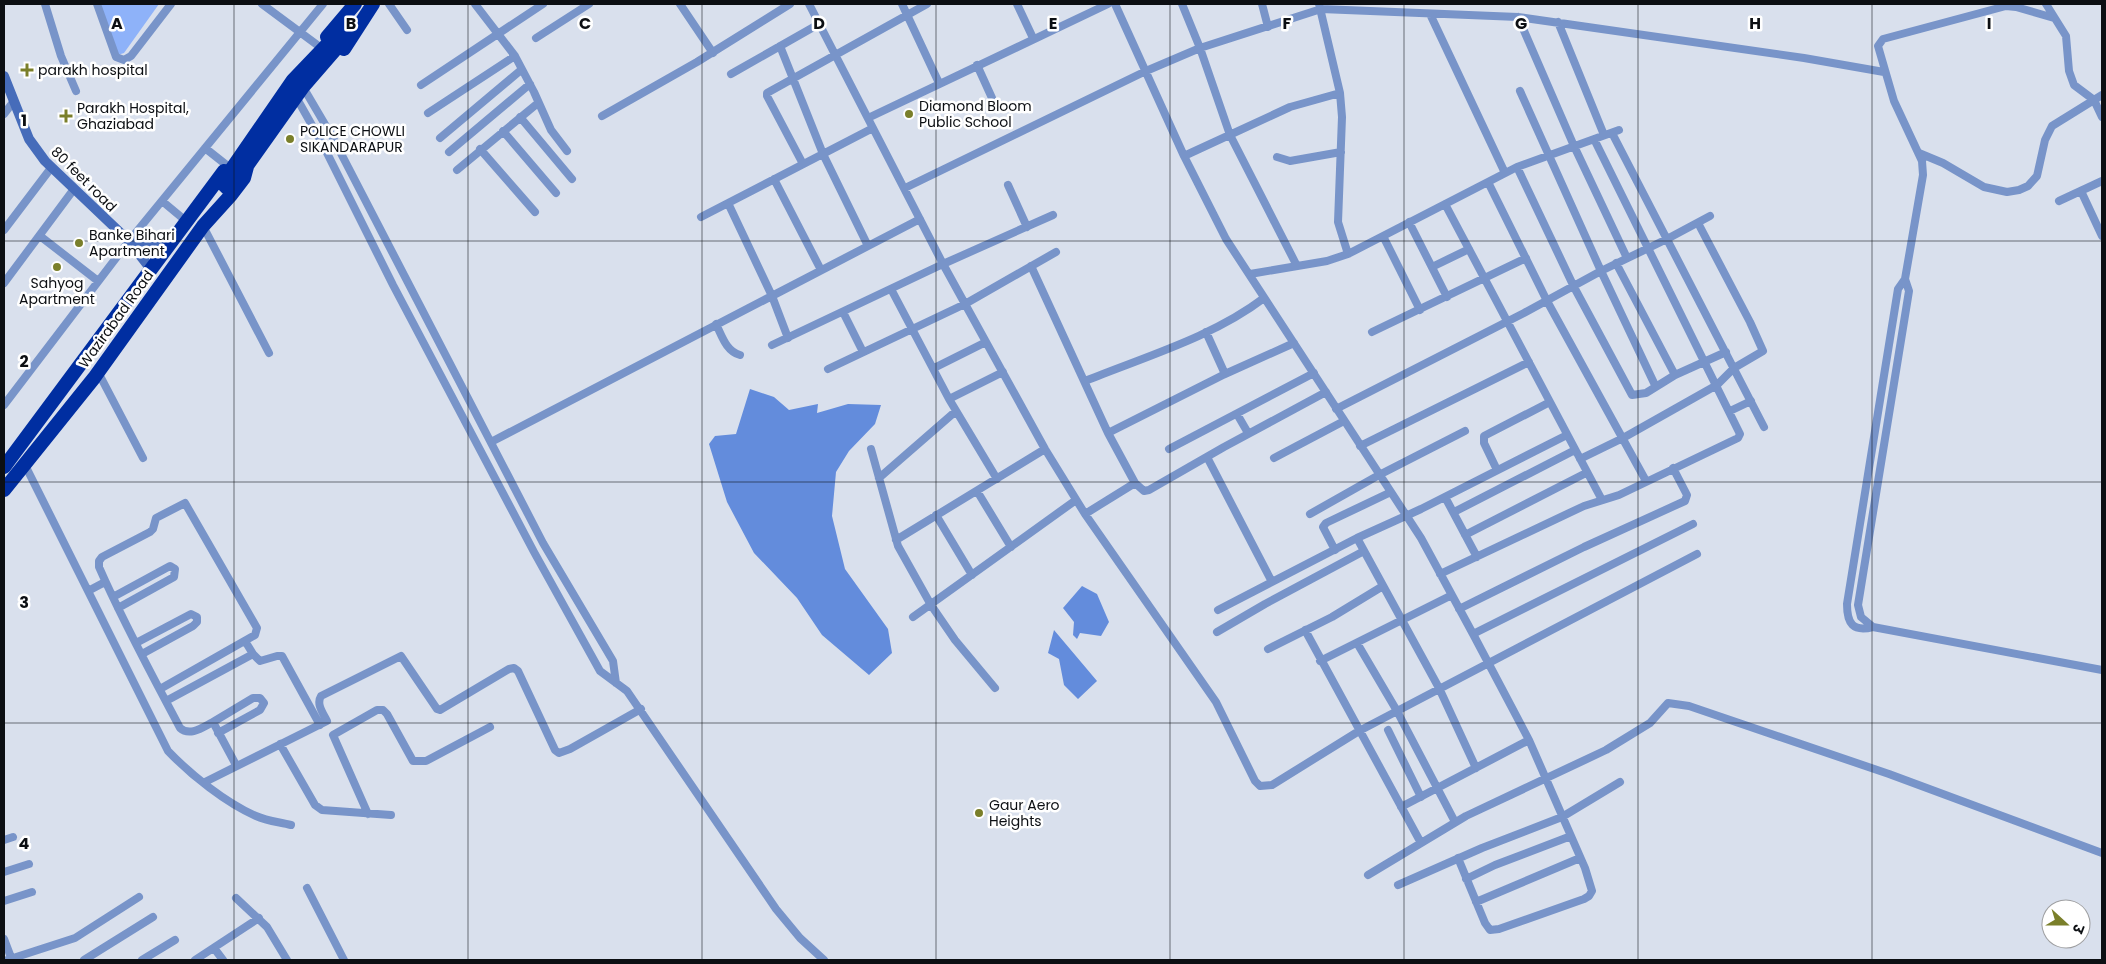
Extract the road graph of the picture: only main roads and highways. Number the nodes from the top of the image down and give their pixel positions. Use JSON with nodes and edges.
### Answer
{"nodes":[{"id":1,"x":355,"y":4,"type":"edge"},
{"id":2,"x":373,"y":4,"type":"edge"},
{"id":3,"x":318,"y":57,"type":"junction"},
{"id":4,"x":238,"y":164,"type":"junction"},
{"id":5,"x":4,"y":468,"type":"edge"},
{"id":6,"x":4,"y":490,"type":"edge"}],
"edges":[{"from":1,"to":3,"type":"highway","name":"Wazirabad Road"},
{"from":2,"to":3,"type":"highway","name":"Wazirabad Road"},
{"from":3,"to":4,"type":"highway","name":"Wazirabad Road"},
{"from":3,"to":4,"type":"highway","name":"Wazirabad Road"},
{"from":4,"to":5,"type":"highway","name":"Wazirabad Road"},
{"from":4,"to":6,"type":"highway","name":"Wazirabad Road"}]}
